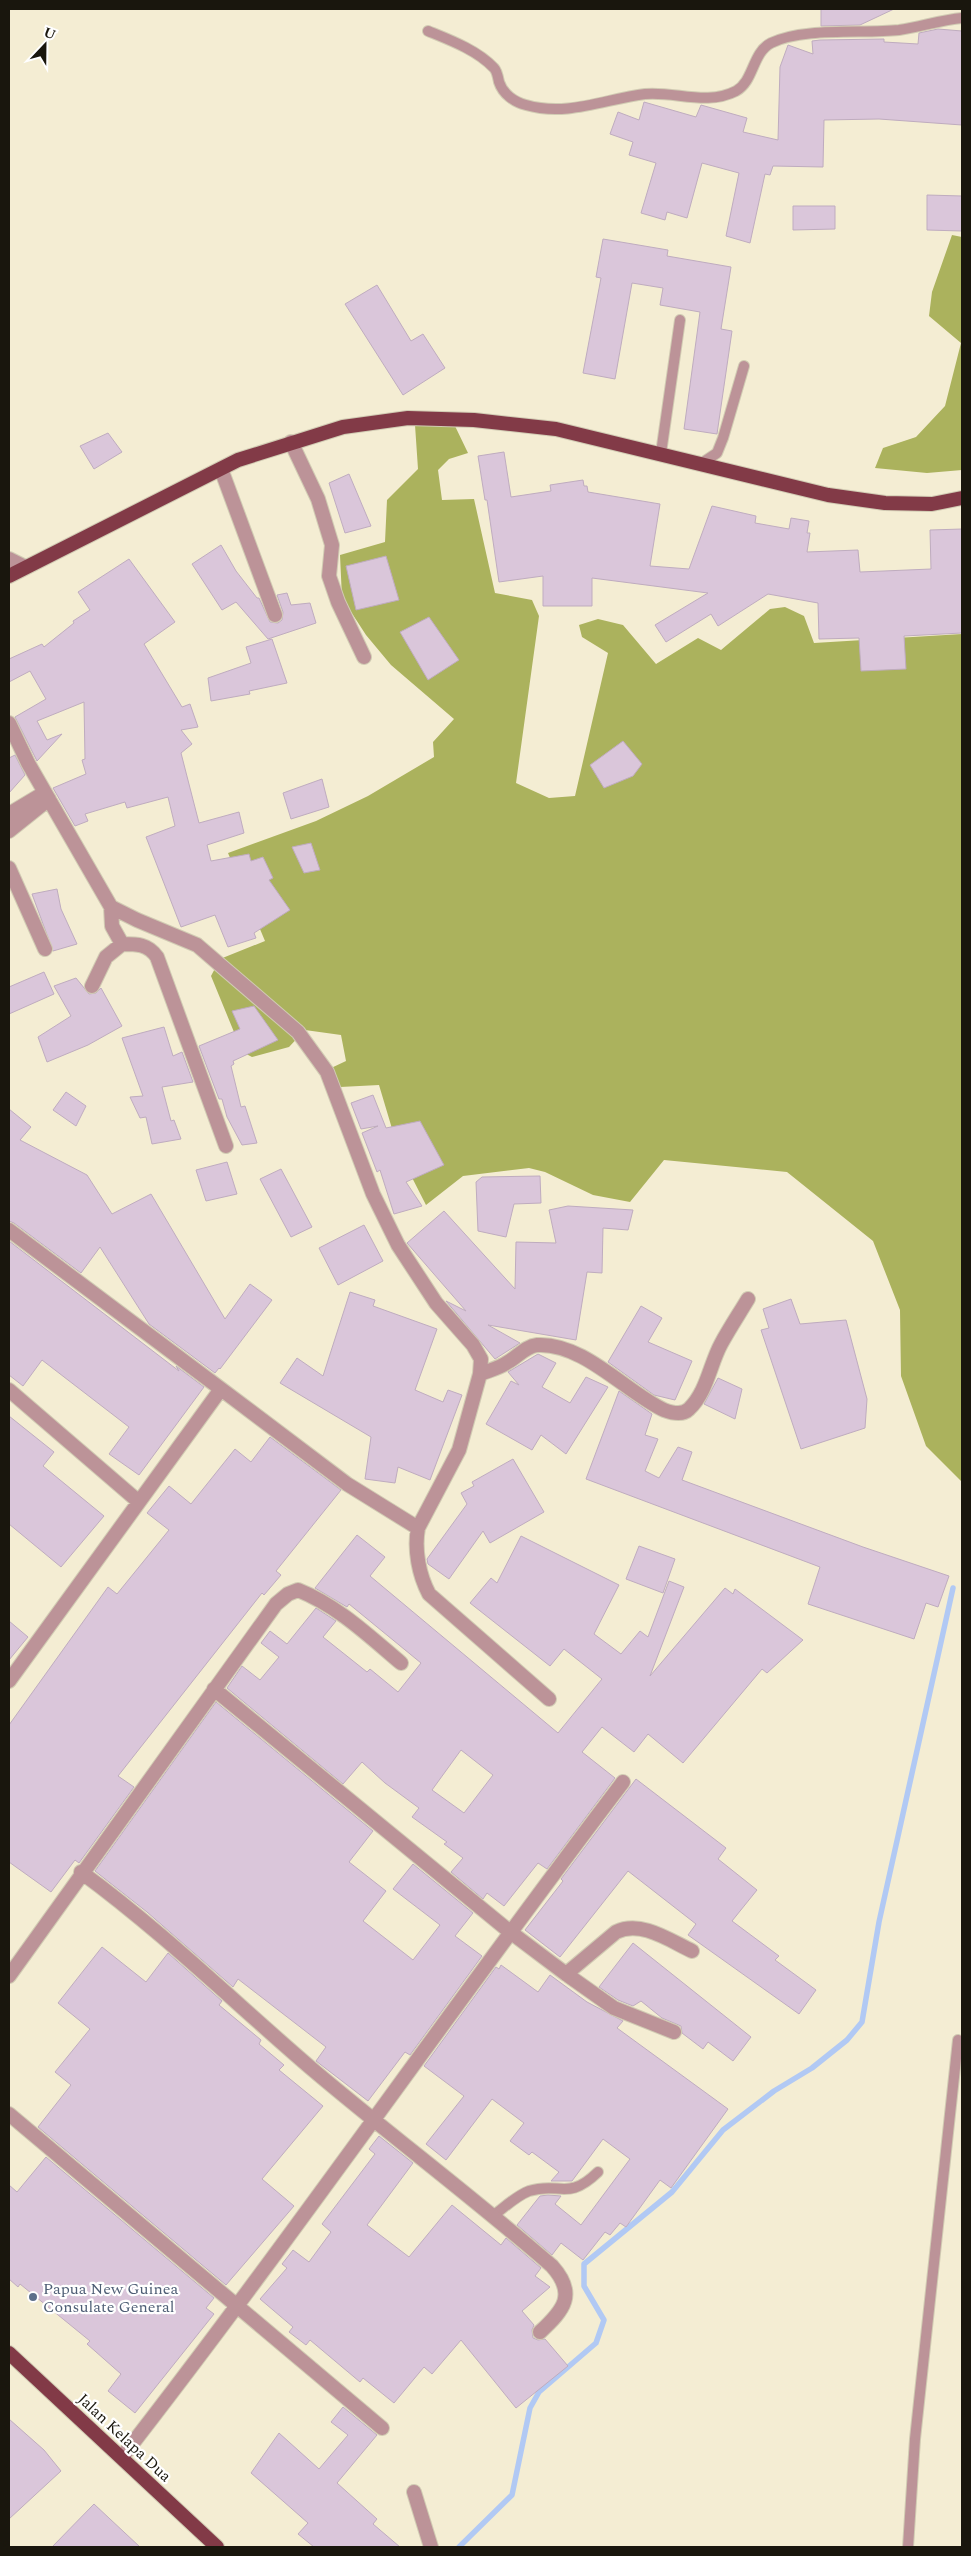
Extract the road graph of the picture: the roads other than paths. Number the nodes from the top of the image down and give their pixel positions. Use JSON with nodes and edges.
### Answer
{"nodes":[{"id":1,"x":962,"y":18,"type":"edge"},
{"id":2,"x":428,"y":31,"type":"dead end"},
{"id":3,"x":680,"y":320,"type":"dead end"},
{"id":4,"x":744,"y":366,"type":"dead end"},
{"id":5,"x":291,"y":442,"type":"junction"},
{"id":6,"x":661,"y":453,"type":"junction"},
{"id":7,"x":702,"y":463,"type":"junction"},
{"id":8,"x":221,"y":469,"type":"junction"},
{"id":9,"x":962,"y":498,"type":"edge"},
{"id":10,"x":9,"y":559,"type":"edge"},
{"id":11,"x":25,"y":567,"type":"junction"},
{"id":12,"x":9,"y":576,"type":"edge"},
{"id":13,"x":275,"y":616,"type":"dead end"},
{"id":14,"x":364,"y":657,"type":"dead end"},
{"id":15,"x":9,"y":723,"type":"edge"},
{"id":16,"x":47,"y":796,"type":"junction"},
{"id":17,"x":9,"y":814,"type":"edge"},
{"id":18,"x":9,"y":831,"type":"edge"},
{"id":19,"x":9,"y":868,"type":"edge"},
{"id":20,"x":111,"y":907,"type":"junction"},
{"id":21,"x":122,"y":944,"type":"junction"},
{"id":22,"x":45,"y":949,"type":"dead end"},
{"id":23,"x":92,"y":986,"type":"dead end"},
{"id":24,"x":226,"y":1146,"type":"dead end"},
{"id":25,"x":9,"y":1230,"type":"edge"},
{"id":26,"x":748,"y":1299,"type":"dead end"},
{"id":27,"x":480,"y":1374,"type":"junction"},
{"id":28,"x":220,"y":1389,"type":"junction"},
{"id":29,"x":9,"y":1390,"type":"edge"},
{"id":30,"x":139,"y":1502,"type":"junction"},
{"id":31,"x":418,"y":1528,"type":"junction"},
{"id":32,"x":401,"y":1663,"type":"dead end"},
{"id":33,"x":9,"y":1681,"type":"edge"},
{"id":34,"x":214,"y":1689,"type":"junction"},
{"id":35,"x":549,"y":1699,"type":"dead end"},
{"id":36,"x":623,"y":1782,"type":"dead end"},
{"id":37,"x":81,"y":1872,"type":"junction"},
{"id":38,"x":509,"y":1931,"type":"junction"},
{"id":39,"x":692,"y":1951,"type":"dead end"},
{"id":40,"x":566,"y":1974,"type":"junction"},
{"id":41,"x":9,"y":1976,"type":"edge"},
{"id":42,"x":674,"y":2032,"type":"dead end"},
{"id":43,"x":958,"y":2040,"type":"dead end"},
{"id":44,"x":9,"y":2114,"type":"edge"},
{"id":45,"x":374,"y":2118,"type":"junction"},
{"id":46,"x":598,"y":2172,"type":"dead end"},
{"id":47,"x":494,"y":2215,"type":"junction"},
{"id":48,"x":237,"y":2307,"type":"junction"},
{"id":49,"x":540,"y":2332,"type":"dead end"},
{"id":50,"x":9,"y":2353,"type":"edge"},
{"id":51,"x":382,"y":2428,"type":"dead end"},
{"id":52,"x":122,"y":2458,"type":"junction"},
{"id":53,"x":414,"y":2492,"type":"dead end"},
{"id":54,"x":217,"y":2547,"type":"edge"},
{"id":55,"x":431,"y":2547,"type":"edge"},
{"id":56,"x":908,"y":2547,"type":"edge"}],
"edges":[{"from":1,"to":2,"type":"lane"},
{"from":3,"to":6,"type":"lane"},
{"from":4,"to":7,"type":"lane"},
{"from":5,"to":6,"type":"highway"},
{"from":5,"to":8,"type":"highway"},
{"from":5,"to":14,"type":"street"},
{"from":6,"to":7,"type":"highway"},
{"from":7,"to":9,"type":"highway"},
{"from":8,"to":11,"type":"highway"},
{"from":8,"to":13,"type":"street"},
{"from":10,"to":11,"type":"street"},
{"from":11,"to":12,"type":"highway"},
{"from":15,"to":16,"type":"street"},
{"from":16,"to":17,"type":"street"},
{"from":16,"to":18,"type":"street"},
{"from":16,"to":20,"type":"street"},
{"from":19,"to":22,"type":"street"},
{"from":20,"to":21,"type":"street"},
{"from":20,"to":27,"type":"street"},
{"from":21,"to":23,"type":"street"},
{"from":21,"to":24,"type":"street"},
{"from":25,"to":28,"type":"street"},
{"from":26,"to":27,"type":"street"},
{"from":27,"to":31,"type":"street"},
{"from":28,"to":30,"type":"street"},
{"from":28,"to":31,"type":"street"},
{"from":29,"to":30,"type":"street"},
{"from":30,"to":33,"type":"street"},
{"from":31,"to":35,"type":"street"},
{"from":32,"to":34,"type":"street"},
{"from":34,"to":37,"type":"street"},
{"from":34,"to":38,"type":"street"},
{"from":36,"to":38,"type":"street"},
{"from":37,"to":41,"type":"street"},
{"from":37,"to":45,"type":"street"},
{"from":38,"to":40,"type":"street"},
{"from":38,"to":45,"type":"street"},
{"from":39,"to":40,"type":"street"},
{"from":40,"to":42,"type":"street"},
{"from":43,"to":56,"type":"lane"},
{"from":44,"to":48,"type":"street"},
{"from":45,"to":47,"type":"street"},
{"from":45,"to":48,"type":"street"},
{"from":46,"to":47,"type":"lane"},
{"from":47,"to":49,"type":"street"},
{"from":48,"to":51,"type":"street"},
{"from":48,"to":52,"type":"street"},
{"from":50,"to":52,"type":"highway","name":"Jalan Kelapa Dua"},
{"from":52,"to":54,"type":"highway","name":"Jalan Kelapa Dua"},
{"from":53,"to":55,"type":"street"}]}
